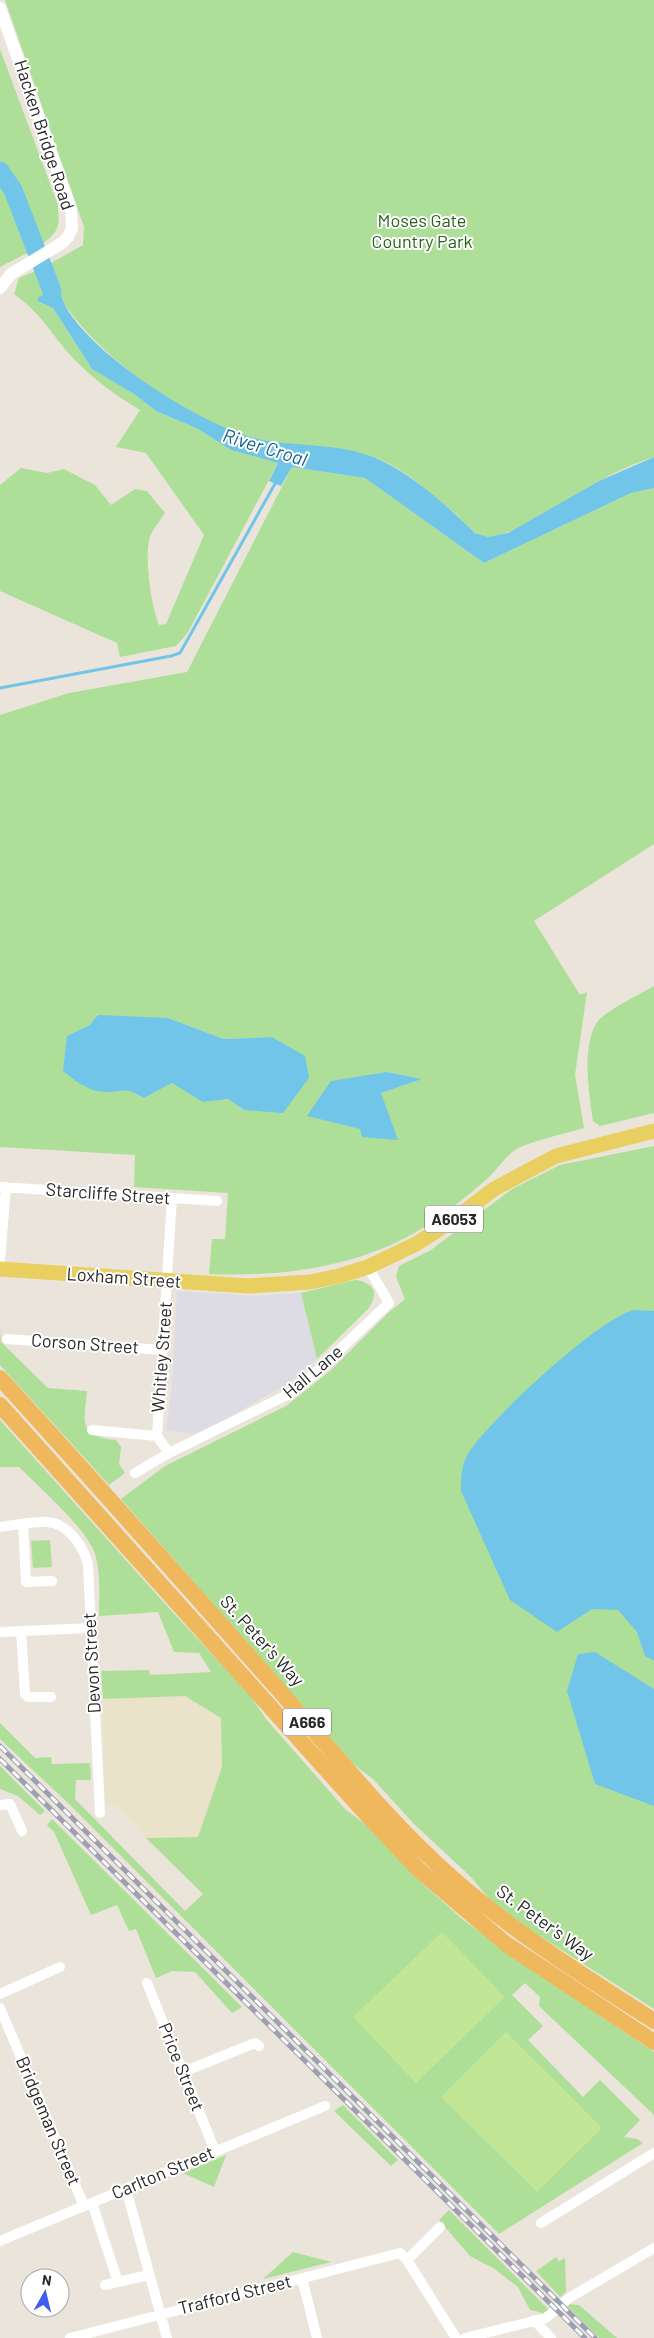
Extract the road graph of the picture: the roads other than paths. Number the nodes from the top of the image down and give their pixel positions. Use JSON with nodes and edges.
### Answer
{"nodes":[{"id":1,"x":0,"y":8,"type":"edge"},
{"id":2,"x":0,"y":288,"type":"edge"},
{"id":3,"x":654,"y":1131,"type":"edge"},
{"id":4,"x":3,"y":1187,"type":"edge"},
{"id":5,"x":172,"y":1198,"type":"junction"},
{"id":6,"x":217,"y":1201,"type":"dead end"},
{"id":7,"x":0,"y":1260,"type":"edge"},
{"id":8,"x":368,"y":1267,"type":"junction"},
{"id":9,"x":0,"y":1269,"type":"edge"},
{"id":10,"x":167,"y":1281,"type":"junction"},
{"id":11,"x":7,"y":1339,"type":"dead end"},
{"id":12,"x":163,"y":1350,"type":"junction"},
{"id":13,"x":0,"y":1378,"type":"edge"},
{"id":14,"x":0,"y":1405,"type":"edge"},
{"id":15,"x":92,"y":1430,"type":"dead end"},
{"id":16,"x":157,"y":1436,"type":"junction"},
{"id":17,"x":169,"y":1453,"type":"junction"},
{"id":18,"x":135,"y":1473,"type":"dead end"},
{"id":19,"x":23,"y":1524,"type":"junction"},
{"id":20,"x":0,"y":1527,"type":"edge"},
{"id":21,"x":52,"y":1581,"type":"dead end"},
{"id":22,"x":91,"y":1628,"type":"junction"},
{"id":23,"x":21,"y":1631,"type":"junction"},
{"id":24,"x":0,"y":1632,"type":"edge"},
{"id":25,"x":51,"y":1697,"type":"dead end"},
{"id":26,"x":0,"y":1805,"type":"edge"},
{"id":27,"x":100,"y":1813,"type":"dead end"},
{"id":28,"x":22,"y":1831,"type":"dead end"},
{"id":29,"x":60,"y":1967,"type":"dead end"},
{"id":30,"x":147,"y":1983,"type":"dead end"},
{"id":31,"x":0,"y":1994,"type":"edge"},
{"id":32,"x":0,"y":2008,"type":"edge"},
{"id":33,"x":654,"y":2021,"type":"edge"},
{"id":34,"x":253,"y":2042,"type":"dead end"},
{"id":35,"x":654,"y":2042,"type":"edge"},
{"id":36,"x":183,"y":2072,"type":"junction"},
{"id":37,"x":325,"y":2106,"type":"dead end"},
{"id":38,"x":215,"y":2151,"type":"junction"},
{"id":39,"x":654,"y":2154,"type":"edge"},
{"id":40,"x":126,"y":2188,"type":"junction"},
{"id":41,"x":88,"y":2204,"type":"junction"},
{"id":42,"x":541,"y":2223,"type":"dead end"},
{"id":43,"x":440,"y":2227,"type":"dead end"},
{"id":44,"x":0,"y":2241,"type":"edge"},
{"id":45,"x":654,"y":2248,"type":"edge"},
{"id":46,"x":404,"y":2256,"type":"junction"},
{"id":47,"x":149,"y":2275,"type":"junction"},
{"id":48,"x":302,"y":2278,"type":"junction"},
{"id":49,"x":118,"y":2282,"type":"junction"},
{"id":50,"x":105,"y":2284,"type":"dead end"},
{"id":51,"x":160,"y":2314,"type":"junction"},
{"id":52,"x":534,"y":2320,"type":"junction"},
{"id":53,"x":70,"y":2338,"type":"edge"},
{"id":54,"x":166,"y":2338,"type":"edge"},
{"id":55,"x":317,"y":2338,"type":"edge"},
{"id":56,"x":456,"y":2338,"type":"edge"},
{"id":57,"x":465,"y":2338,"type":"edge"},
{"id":58,"x":551,"y":2338,"type":"edge"}],
"edges":[{"from":1,"to":2,"type":"street","name":"Hacken Bridge Road"},
{"from":3,"to":8,"type":"main road","number":"A6053"},
{"from":4,"to":5,"type":"street","name":"Starcliffe Street"},
{"from":4,"to":7,"type":"street"},
{"from":5,"to":6,"type":"street","name":"Starcliffe Street"},
{"from":5,"to":10,"type":"street","name":"Whitley Street"},
{"from":8,"to":10,"type":"main road","name":"Loxham Street","number":"A6053"},
{"from":8,"to":17,"type":"street","name":"Hall Lane"},
{"from":9,"to":10,"type":"main road","name":"Loxham Street","number":"A6053"},
{"from":10,"to":12,"type":"street","name":"Whitley Street"},
{"from":11,"to":12,"type":"street","name":"Corson Street"},
{"from":12,"to":16,"type":"street","name":"Whitley Street"},
{"from":13,"to":33,"type":"highway","name":"St. Peter's Way","number":"A666"},
{"from":14,"to":35,"type":"highway","name":"St. Peter's Way","number":"A666"},
{"from":15,"to":16,"type":"street"},
{"from":16,"to":17,"type":"street","name":"Whitley Street"},
{"from":17,"to":18,"type":"street","name":"Hall Lane"},
{"from":19,"to":20,"type":"street"},
{"from":19,"to":21,"type":"street"},
{"from":19,"to":22,"type":"street","name":"Devon Street"},
{"from":22,"to":23,"type":"street"},
{"from":22,"to":27,"type":"street","name":"Devon Street"},
{"from":23,"to":24,"type":"street"},
{"from":23,"to":25,"type":"street"},
{"from":26,"to":28,"type":"street"},
{"from":29,"to":31,"type":"street"},
{"from":30,"to":36,"type":"street","name":"Price Street"},
{"from":32,"to":41,"type":"street","name":"Bridgeman Street"},
{"from":34,"to":36,"type":"street"},
{"from":36,"to":38,"type":"street","name":"Price Street"},
{"from":37,"to":38,"type":"street","name":"Carlton Street"},
{"from":38,"to":40,"type":"street","name":"Carlton Street"},
{"from":39,"to":42,"type":"street"},
{"from":40,"to":41,"type":"street","name":"Carlton Street"},
{"from":40,"to":47,"type":"street"},
{"from":41,"to":44,"type":"street","name":"Carlton Street"},
{"from":41,"to":49,"type":"street","name":"Bridgeman Street"},
{"from":43,"to":46,"type":"street"},
{"from":45,"to":52,"type":"street"},
{"from":46,"to":48,"type":"street","name":"Trafford Street"},
{"from":46,"to":56,"type":"street"},
{"from":47,"to":49,"type":"street"},
{"from":47,"to":51,"type":"street"},
{"from":48,"to":51,"type":"street","name":"Trafford Street"},
{"from":48,"to":55,"type":"street"},
{"from":49,"to":50,"type":"street"},
{"from":51,"to":53,"type":"street","name":"Trafford Street"},
{"from":51,"to":54,"type":"street"},
{"from":52,"to":57,"type":"street"},
{"from":52,"to":58,"type":"street"}]}
